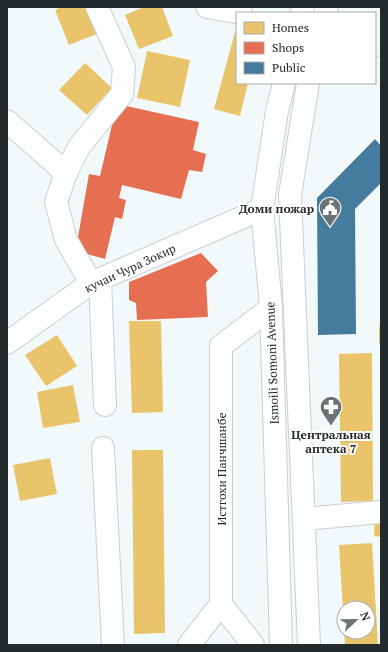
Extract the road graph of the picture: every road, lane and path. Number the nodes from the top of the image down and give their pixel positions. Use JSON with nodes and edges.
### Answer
{"nodes":[{"id":1,"x":97,"y":7,"type":"edge"},
{"id":2,"x":207,"y":7,"type":"edge"},
{"id":3,"x":236,"y":12,"type":"edge"},
{"id":4,"x":284,"y":84,"type":"edge"},
{"id":5,"x":308,"y":84,"type":"edge"},
{"id":6,"x":7,"y":121,"type":"edge"},
{"id":7,"x":66,"y":173,"type":"junction"},
{"id":8,"x":262,"y":209,"type":"junction"},
{"id":9,"x":96,"y":281,"type":"junction"},
{"id":10,"x":271,"y":308,"type":"junction"},
{"id":11,"x":7,"y":343,"type":"edge"},
{"id":12,"x":105,"y":405,"type":"dead end"},
{"id":13,"x":103,"y":448,"type":"dead end"},
{"id":14,"x":381,"y":512,"type":"edge"},
{"id":15,"x":304,"y":519,"type":"junction"},
{"id":16,"x":221,"y":604,"type":"junction"},
{"id":17,"x":113,"y":645,"type":"edge"},
{"id":18,"x":189,"y":645,"type":"edge"},
{"id":19,"x":253,"y":645,"type":"edge"},
{"id":20,"x":282,"y":645,"type":"edge"},
{"id":21,"x":309,"y":645,"type":"edge"}],
"edges":[{"from":1,"to":7,"type":"street"},
{"from":2,"to":3,"type":"street"},
{"from":4,"to":8,"type":"street","name":"Ismoili Somoni Avenue"},
{"from":5,"to":15,"type":"street","name":"Ismoili Somoni Avenue"},
{"from":6,"to":7,"type":"street"},
{"from":7,"to":9,"type":"street"},
{"from":8,"to":9,"type":"street","name":"кучаи Чура Зокир"},
{"from":8,"to":10,"type":"street","name":"Ismoili Somoni Avenue"},
{"from":9,"to":11,"type":"street","name":"кучаи Чура Зокир"},
{"from":9,"to":12,"type":"street"},
{"from":10,"to":16,"type":"street","name":"Истгохи Панчшанбе"},
{"from":10,"to":20,"type":"street","name":"Ismoili Somoni Avenue"},
{"from":13,"to":17,"type":"street"},
{"from":14,"to":15,"type":"street"},
{"from":15,"to":21,"type":"street","name":"Ismoili Somoni Avenue"},
{"from":16,"to":18,"type":"street"},
{"from":16,"to":19,"type":"street"}]}
